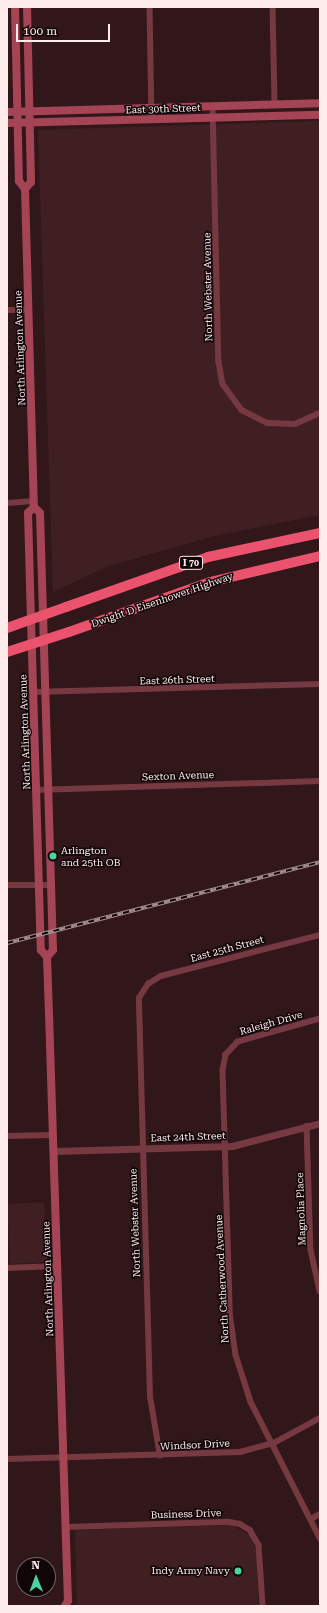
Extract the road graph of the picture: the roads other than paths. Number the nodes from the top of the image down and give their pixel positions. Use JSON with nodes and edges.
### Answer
{"nodes":[{"id":1,"x":15,"y":7,"type":"edge"},
{"id":2,"x":27,"y":7,"type":"edge"},
{"id":3,"x":150,"y":7,"type":"edge"},
{"id":4,"x":273,"y":7,"type":"edge"},
{"id":5,"x":320,"y":103,"type":"edge"},
{"id":6,"x":275,"y":105,"type":"junction"},
{"id":7,"x":213,"y":106,"type":"junction"},
{"id":8,"x":151,"y":108,"type":"junction"},
{"id":9,"x":18,"y":111,"type":"junction"},
{"id":10,"x":29,"y":111,"type":"junction"},
{"id":11,"x":7,"y":112,"type":"edge"},
{"id":12,"x":320,"y":115,"type":"edge"},
{"id":13,"x":214,"y":118,"type":"junction"},
{"id":14,"x":152,"y":120,"type":"junction"},
{"id":15,"x":7,"y":123,"type":"edge"},
{"id":16,"x":18,"y":123,"type":"junction"},
{"id":17,"x":30,"y":123,"type":"junction"},
{"id":18,"x":25,"y":189,"type":"junction"},
{"id":19,"x":7,"y":310,"type":"edge"},
{"id":20,"x":28,"y":310,"type":"junction"},
{"id":21,"x":320,"y":413,"type":"edge"},
{"id":22,"x":7,"y":503,"type":"edge"},
{"id":23,"x":34,"y":504,"type":"junction"},
{"id":24,"x":320,"y":533,"type":"edge"},
{"id":25,"x":320,"y":556,"type":"edge"},
{"id":26,"x":7,"y":628,"type":"edge"},
{"id":27,"x":7,"y":653,"type":"edge"},
{"id":28,"x":320,"y":684,"type":"edge"},
{"id":29,"x":34,"y":692,"type":"junction"},
{"id":30,"x":45,"y":692,"type":"junction"},
{"id":31,"x":320,"y":781,"type":"edge"},
{"id":32,"x":36,"y":790,"type":"junction"},
{"id":33,"x":48,"y":790,"type":"junction"},
{"id":34,"x":7,"y":885,"type":"edge"},
{"id":35,"x":39,"y":885,"type":"junction"},
{"id":36,"x":51,"y":885,"type":"junction"},
{"id":37,"x":320,"y":935,"type":"edge"},
{"id":38,"x":47,"y":957,"type":"junction"},
{"id":39,"x":143,"y":990,"type":"joint"},
{"id":40,"x":320,"y":1019,"type":"edge"},
{"id":41,"x":230,"y":1050,"type":"joint"},
{"id":42,"x":320,"y":1123,"type":"edge"},
{"id":43,"x":307,"y":1126,"type":"junction"},
{"id":44,"x":7,"y":1136,"type":"edge"},
{"id":45,"x":53,"y":1136,"type":"junction"},
{"id":46,"x":225,"y":1146,"type":"junction"},
{"id":47,"x":142,"y":1149,"type":"junction"},
{"id":48,"x":54,"y":1151,"type":"junction"},
{"id":49,"x":57,"y":1266,"type":"junction"},
{"id":50,"x":7,"y":1268,"type":"edge"},
{"id":51,"x":320,"y":1291,"type":"edge"},
{"id":52,"x":320,"y":1418,"type":"edge"},
{"id":53,"x":274,"y":1443,"type":"junction"},
{"id":54,"x":160,"y":1456,"type":"junction"},
{"id":55,"x":63,"y":1458,"type":"junction"},
{"id":56,"x":7,"y":1460,"type":"edge"},
{"id":57,"x":320,"y":1514,"type":"edge"},
{"id":58,"x":311,"y":1519,"type":"junction"},
{"id":59,"x":66,"y":1527,"type":"junction"},
{"id":60,"x":320,"y":1538,"type":"edge"},
{"id":61,"x":69,"y":1604,"type":"edge"},
{"id":62,"x":263,"y":1606,"type":"edge"}],
"edges":[{"from":1,"to":9,"type":"main road","name":"North Arlington Avenue"},
{"from":2,"to":10,"type":"main road","name":"North Arlington Avenue"},
{"from":3,"to":8,"type":"street"},
{"from":4,"to":6,"type":"street"},
{"from":5,"to":6,"type":"main road","name":"East 30th Street"},
{"from":6,"to":7,"type":"main road","name":"East 30th Street"},
{"from":7,"to":8,"type":"main road","name":"East 30th Street"},
{"from":7,"to":13,"type":"street","name":"North Webster Avenue"},
{"from":8,"to":10,"type":"main road","name":"East 30th Street"},
{"from":8,"to":14,"type":"street"},
{"from":9,"to":10,"type":"main road","name":"East 30th Street"},
{"from":9,"to":11,"type":"main road","name":"East 30th Street"},
{"from":9,"to":16,"type":"main road","name":"North Arlington Avenue"},
{"from":10,"to":17,"type":"main road","name":"North Arlington Avenue"},
{"from":12,"to":13,"type":"main road","name":"East 30th Street"},
{"from":13,"to":14,"type":"main road","name":"East 30th Street"},
{"from":13,"to":21,"type":"street","name":"North Webster Avenue"},
{"from":14,"to":17,"type":"main road","name":"East 30th Street"},
{"from":15,"to":16,"type":"main road","name":"East 30th Street"},
{"from":16,"to":17,"type":"main road","name":"East 30th Street"},
{"from":16,"to":18,"type":"main road","name":"North Arlington Avenue"},
{"from":17,"to":18,"type":"main road","name":"North Arlington Avenue"},
{"from":18,"to":20,"type":"main road","name":"North Arlington Avenue"},
{"from":19,"to":20,"type":"street"},
{"from":20,"to":23,"type":"main road","name":"North Arlington Avenue"},
{"from":22,"to":23,"type":"street"},
{"from":23,"to":29,"type":"main road","name":"North Arlington Avenue"},
{"from":23,"to":30,"type":"main road","name":"North Arlington Avenue"},
{"from":24,"to":26,"type":"highway","number":"I 70","bridge":true},
{"from":25,"to":27,"type":"highway","name":"Dwight D Eisenhower Highway","number":"I 70","bridge":true},
{"from":28,"to":30,"type":"street","name":"East 26th Street"},
{"from":29,"to":30,"type":"street","name":"East 26th Street"},
{"from":29,"to":32,"type":"main road","name":"North Arlington Avenue"},
{"from":30,"to":33,"type":"main road","name":"North Arlington Avenue"},
{"from":31,"to":33,"type":"street","name":"Sexton Avenue"},
{"from":32,"to":33,"type":"street","name":"Sexton Avenue"},
{"from":32,"to":35,"type":"main road","name":"North Arlington Avenue"},
{"from":33,"to":36,"type":"main road","name":"North Arlington Avenue"},
{"from":34,"to":35,"type":"street"},
{"from":35,"to":36,"type":"street"},
{"from":35,"to":38,"type":"main road","name":"North Arlington Avenue"},
{"from":36,"to":38,"type":"main road","name":"North Arlington Avenue"},
{"from":37,"to":39,"type":"street","name":"East 25th Street"},
{"from":38,"to":45,"type":"main road","name":"North Arlington Avenue"},
{"from":39,"to":47,"type":"street","name":"North Webster Avenue"},
{"from":40,"to":41,"type":"street","name":"Raleigh Drive"},
{"from":41,"to":46,"type":"street","name":"North Catherwood Avenue"},
{"from":42,"to":43,"type":"street","name":"East 24th Street"},
{"from":43,"to":46,"type":"street","name":"East 24th Street"},
{"from":43,"to":51,"type":"street","name":"Magnolia Place"},
{"from":44,"to":45,"type":"street"},
{"from":45,"to":48,"type":"main road","name":"North Arlington Avenue"},
{"from":46,"to":47,"type":"street","name":"East 24th Street"},
{"from":46,"to":53,"type":"street","name":"North Catherwood Avenue"},
{"from":47,"to":48,"type":"street","name":"East 24th Street"},
{"from":47,"to":54,"type":"street","name":"North Webster Avenue"},
{"from":48,"to":49,"type":"main road","name":"North Arlington Avenue"},
{"from":49,"to":50,"type":"street"},
{"from":49,"to":55,"type":"main road","name":"North Arlington Avenue"},
{"from":52,"to":53,"type":"street","name":"Windsor Drive"},
{"from":53,"to":54,"type":"street","name":"Windsor Drive"},
{"from":53,"to":58,"type":"street","name":"North Catherwood Avenue"},
{"from":54,"to":55,"type":"street","name":"Windsor Drive"},
{"from":55,"to":56,"type":"street","name":"Windsor Drive"},
{"from":55,"to":59,"type":"main road","name":"North Arlington Avenue"},
{"from":57,"to":58,"type":"street"},
{"from":58,"to":60,"type":"street","name":"North Catherwood Avenue"},
{"from":59,"to":61,"type":"main road","name":"North Arlington Avenue"},
{"from":59,"to":62,"type":"street","name":"Business Drive"}]}
